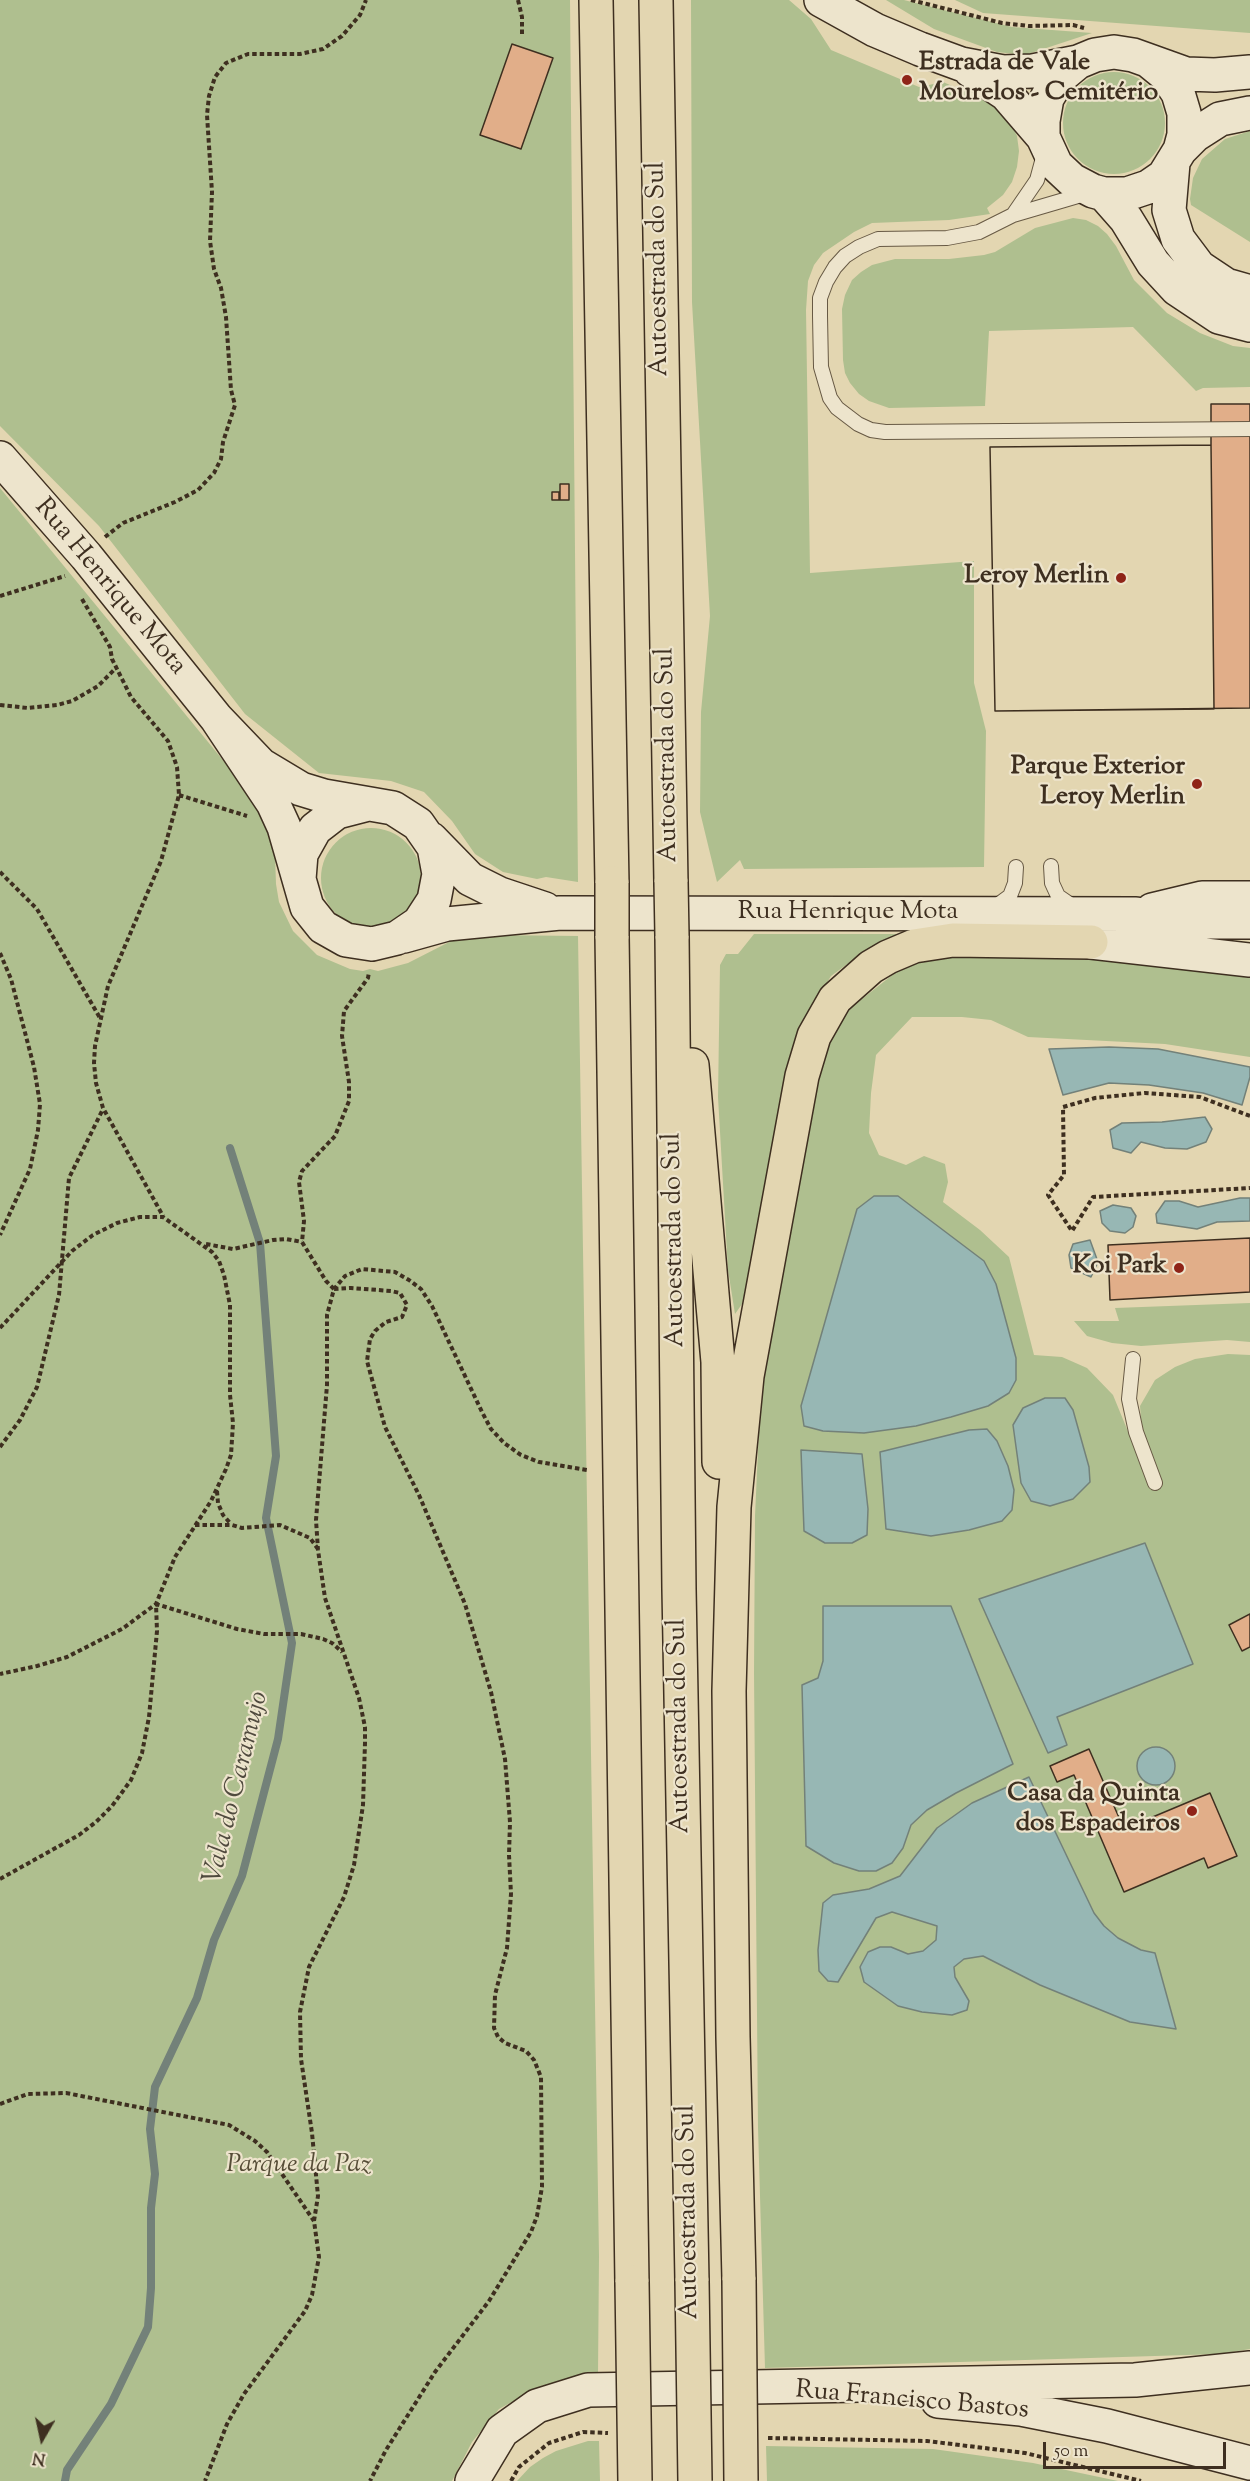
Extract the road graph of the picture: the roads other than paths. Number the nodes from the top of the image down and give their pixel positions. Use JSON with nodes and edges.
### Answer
{"nodes":[{"id":1,"x":596,"y":0,"type":"edge"},
{"id":2,"x":656,"y":0,"type":"edge"},
{"id":3,"x":821,"y":0,"type":"edge"},
{"id":4,"x":1078,"y":62,"type":"junction"},
{"id":5,"x":1150,"y":62,"type":"junction"},
{"id":6,"x":961,"y":64,"type":"junction"},
{"id":7,"x":1250,"y":72,"type":"edge"},
{"id":8,"x":1250,"y":113,"type":"edge"},
{"id":9,"x":1044,"y":142,"type":"junction"},
{"id":10,"x":1177,"y":156,"type":"junction"},
{"id":11,"x":1099,"y":193,"type":"junction"},
{"id":12,"x":1013,"y":215,"type":"junction"},
{"id":13,"x":1250,"y":292,"type":"edge"},
{"id":14,"x":1250,"y":325,"type":"edge"},
{"id":15,"x":1250,"y":429,"type":"edge"},
{"id":16,"x":0,"y":458,"type":"edge"},
{"id":17,"x":217,"y":719,"type":"junction"},
{"id":18,"x":378,"y":805,"type":"junction"},
{"id":19,"x":428,"y":835,"type":"junction"},
{"id":20,"x":1051,"y":866,"type":"dead end"},
{"id":21,"x":1016,"y":867,"type":"dead end"},
{"id":22,"x":299,"y":882,"type":"junction"},
{"id":23,"x":1250,"y":898,"type":"edge"},
{"id":24,"x":560,"y":913,"type":"junction"},
{"id":25,"x":979,"y":914,"type":"junction"},
{"id":26,"x":1136,"y":914,"type":"junction"},
{"id":27,"x":1250,"y":922,"type":"edge"},
{"id":28,"x":1090,"y":928,"type":"junction"},
{"id":29,"x":397,"y":938,"type":"junction"},
{"id":30,"x":1250,"y":940,"type":"edge"},
{"id":31,"x":1250,"y":960,"type":"edge"},
{"id":32,"x":672,"y":978,"type":"junction"},
{"id":33,"x":1133,"y":1359,"type":"dead end"},
{"id":34,"x":1155,"y":1483,"type":"dead end"},
{"id":35,"x":729,"y":1691,"type":"junction"},
{"id":36,"x":1250,"y":2368,"type":"edge"},
{"id":37,"x":711,"y":2386,"type":"junction"},
{"id":38,"x":1250,"y":2463,"type":"edge"},
{"id":39,"x":472,"y":2481,"type":"edge"},
{"id":40,"x":635,"y":2481,"type":"edge"},
{"id":41,"x":695,"y":2481,"type":"edge"},
{"id":42,"x":741,"y":2481,"type":"edge"}],
"edges":[{"from":1,"to":40,"type":"highway","bridge":true},
{"from":2,"to":32,"type":"highway","name":"Autoestrada do Sul","bridge":true},
{"from":3,"to":6,"type":"street"},
{"from":4,"to":5,"type":"street"},
{"from":4,"to":6,"type":"street"},
{"from":4,"to":9,"type":"street"},
{"from":5,"to":7,"type":"street"},
{"from":5,"to":10,"type":"street"},
{"from":6,"to":9,"type":"street"},
{"from":8,"to":10,"type":"street"},
{"from":9,"to":11,"type":"street"},
{"from":9,"to":12,"type":"lane"},
{"from":10,"to":11,"type":"street"},
{"from":10,"to":13,"type":"street"},
{"from":11,"to":12,"type":"lane"},
{"from":11,"to":14,"type":"street"},
{"from":12,"to":15,"type":"lane"},
{"from":16,"to":17,"type":"street","name":"Rua Henrique Mota"},
{"from":17,"to":18,"type":"street"},
{"from":17,"to":22,"type":"street"},
{"from":18,"to":19,"type":"street"},
{"from":18,"to":22,"type":"street"},
{"from":19,"to":24,"type":"street","name":"Rua Henrique Mota"},
{"from":19,"to":29,"type":"street"},
{"from":20,"to":28,"type":"lane"},
{"from":21,"to":25,"type":"lane"},
{"from":22,"to":29,"type":"street"},
{"from":23,"to":26,"type":"street","name":"Rua Henrique Mota"},
{"from":24,"to":25,"type":"street","name":"Rua Henrique Mota"},
{"from":24,"to":29,"type":"street","name":"Rua Henrique Mota"},
{"from":25,"to":28,"type":"street","name":"Rua Henrique Mota"},
{"from":26,"to":27,"type":"street","name":"Rua Henrique Mota"},
{"from":26,"to":28,"type":"street","name":"Rua Henrique Mota"},
{"from":28,"to":30,"type":"street"},
{"from":28,"to":31,"type":"street"},
{"from":28,"to":35,"type":"highway"},
{"from":32,"to":35,"type":"highway"},
{"from":32,"to":41,"type":"highway","name":"Autoestrada do Sul","bridge":true},
{"from":33,"to":34,"type":"lane"},
{"from":35,"to":42,"type":"highway","bridge":true},
{"from":36,"to":37,"type":"street","name":"Rua Francisco Bastos"},
{"from":37,"to":38,"type":"street","name":"Rua Francisco Bastos"},
{"from":37,"to":39,"type":"street","name":"Rua Francisco Bastos"}]}
